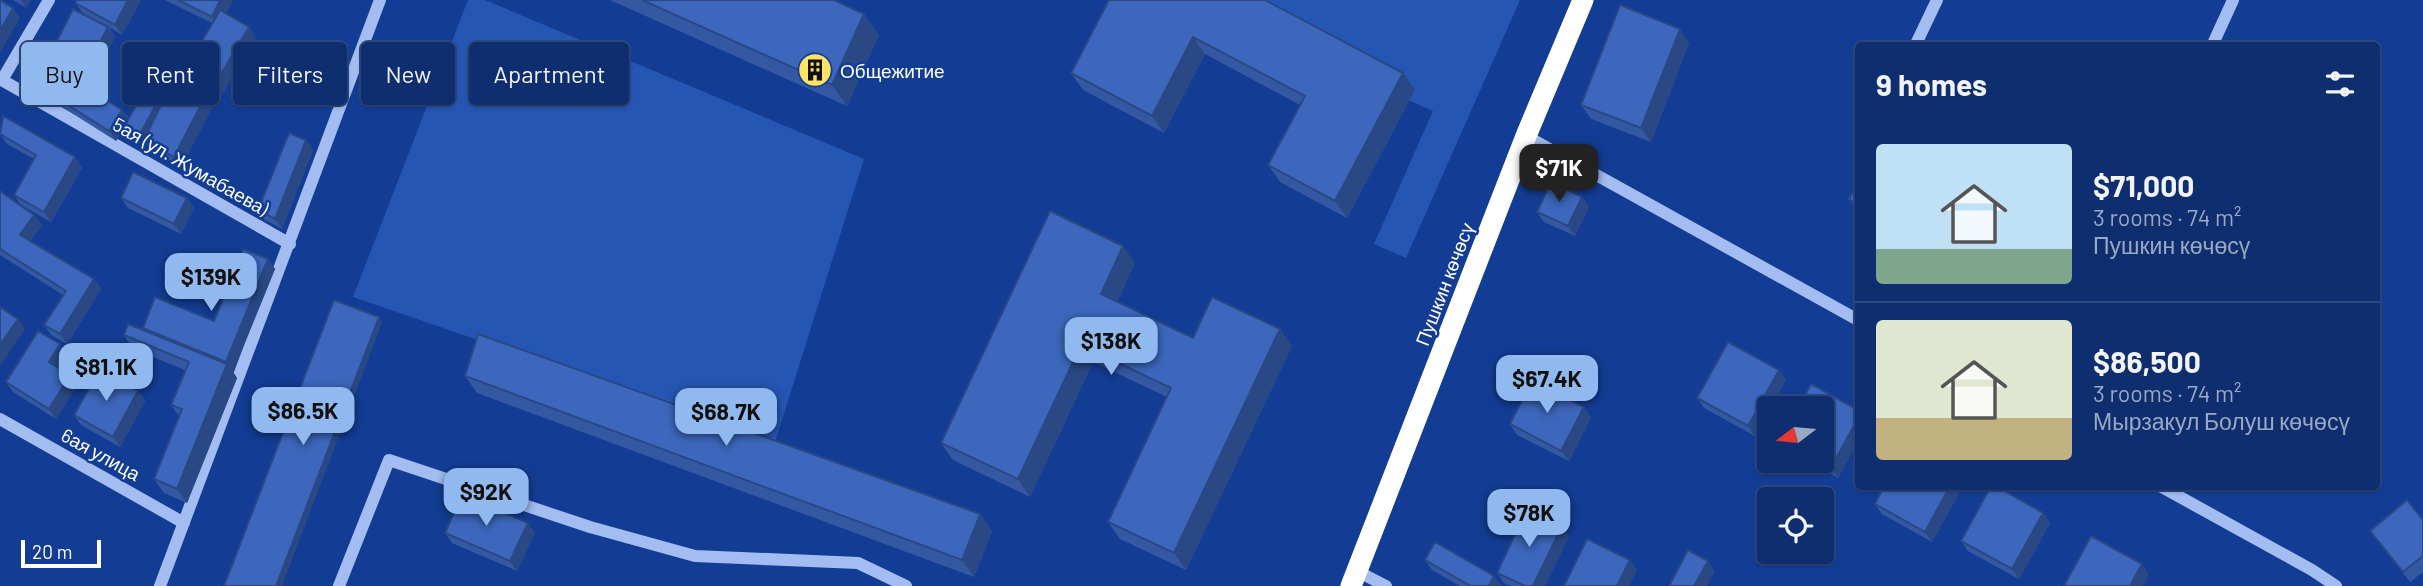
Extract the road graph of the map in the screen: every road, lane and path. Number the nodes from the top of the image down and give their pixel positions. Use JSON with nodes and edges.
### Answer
{"nodes":[{"id":1,"x":49,"y":0,"type":"edge"},
{"id":2,"x":380,"y":0,"type":"edge"},
{"id":3,"x":1583,"y":0,"type":"edge"},
{"id":4,"x":1937,"y":0,"type":"edge"},
{"id":5,"x":2233,"y":0,"type":"edge"},
{"id":6,"x":1917,"y":42,"type":"edge"},
{"id":7,"x":2214,"y":42,"type":"edge"},
{"id":8,"x":1,"y":79,"type":"edge"},
{"id":9,"x":1526,"y":136,"type":"junction"},
{"id":10,"x":290,"y":244,"type":"junction"},
{"id":11,"x":1855,"y":318,"type":"edge"},
{"id":12,"x":0,"y":419,"type":"edge"},
{"id":13,"x":2167,"y":490,"type":"edge"},
{"id":14,"x":184,"y":523,"type":"junction"},
{"id":15,"x":1354,"y":578,"type":"edge"},
{"id":16,"x":160,"y":586,"type":"edge"},
{"id":17,"x":339,"y":586,"type":"edge"},
{"id":18,"x":906,"y":586,"type":"edge"},
{"id":19,"x":1386,"y":586,"type":"edge"},
{"id":20,"x":2336,"y":586,"type":"edge"}],
"edges":[{"from":1,"to":8,"type":"street"},
{"from":2,"to":10,"type":"street"},
{"from":3,"to":9,"type":"highway","name":"Пушкин көчөсү"},
{"from":4,"to":6,"type":"street"},
{"from":5,"to":7,"type":"street"},
{"from":8,"to":10,"type":"street","name":"5ая (ул. Жумабаева)"},
{"from":9,"to":11,"type":"street"},
{"from":9,"to":15,"type":"highway","name":"Пушкин көчөсү"},
{"from":10,"to":14,"type":"street"},
{"from":12,"to":14,"type":"street","name":"6ая улица"},
{"from":13,"to":20,"type":"street"},
{"from":14,"to":16,"type":"street"},
{"from":15,"to":19,"type":"street"},
{"from":17,"to":18,"type":"street"}]}
